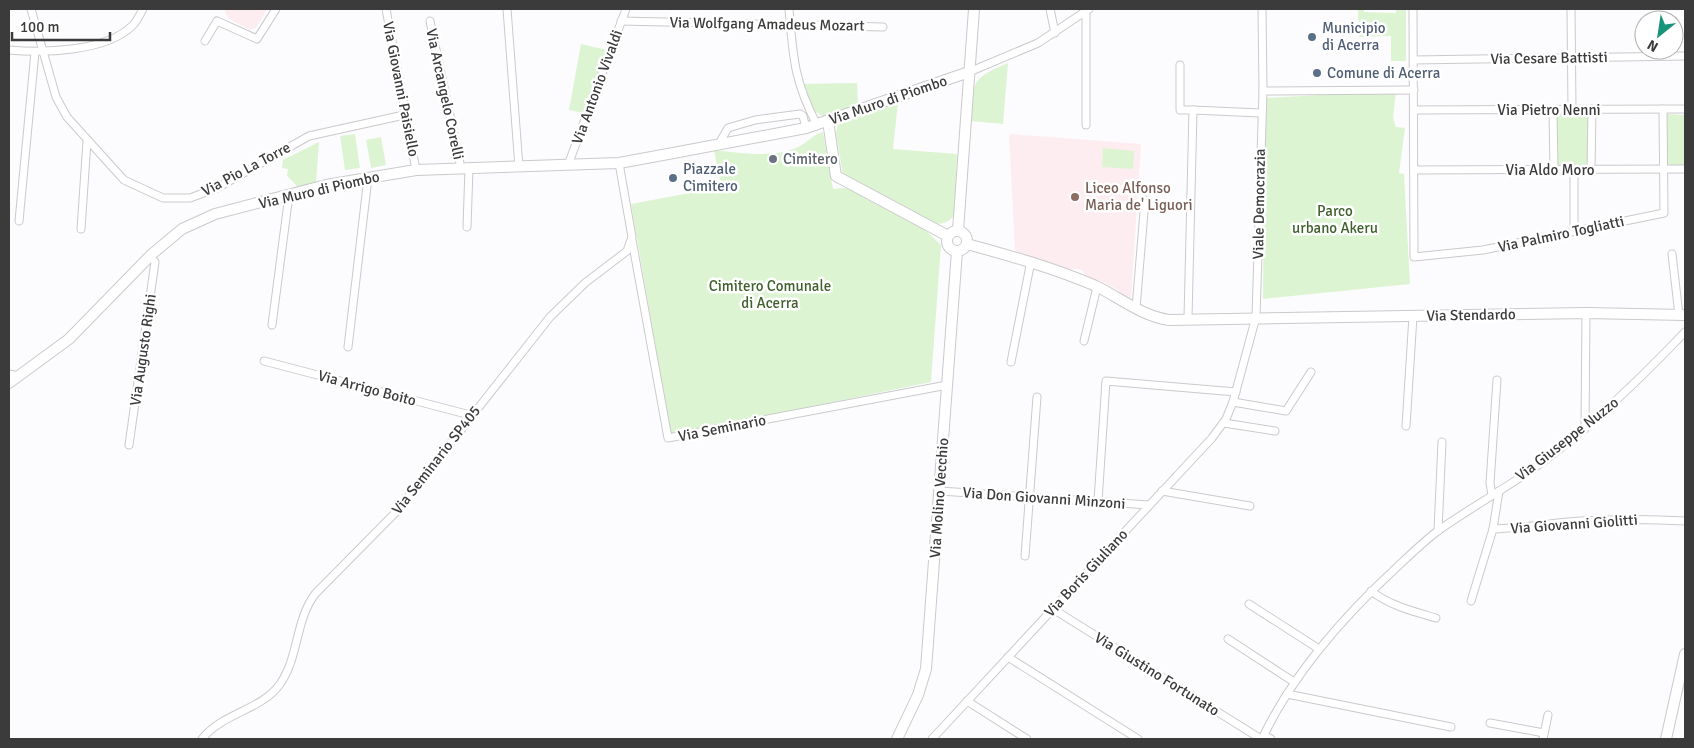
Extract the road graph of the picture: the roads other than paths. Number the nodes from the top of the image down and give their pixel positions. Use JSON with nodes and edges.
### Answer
{"nodes":[{"id":1,"x":32,"y":9,"type":"edge"},
{"id":2,"x":143,"y":9,"type":"edge"},
{"id":3,"x":276,"y":9,"type":"edge"},
{"id":4,"x":386,"y":9,"type":"edge"},
{"id":5,"x":507,"y":9,"type":"edge"},
{"id":6,"x":626,"y":9,"type":"edge"},
{"id":7,"x":789,"y":9,"type":"edge"},
{"id":8,"x":974,"y":9,"type":"edge"},
{"id":9,"x":1050,"y":9,"type":"edge"},
{"id":10,"x":1262,"y":9,"type":"edge"},
{"id":11,"x":1413,"y":9,"type":"edge"},
{"id":12,"x":1571,"y":9,"type":"edge"},
{"id":13,"x":1087,"y":10,"type":"edge"},
{"id":14,"x":430,"y":21,"type":"dead end"},
{"id":15,"x":621,"y":21,"type":"junction"},
{"id":16,"x":790,"y":26,"type":"junction"},
{"id":17,"x":883,"y":27,"type":"dead end"},
{"id":18,"x":1056,"y":33,"type":"junction"},
{"id":19,"x":205,"y":41,"type":"dead end"},
{"id":20,"x":9,"y":50,"type":"edge"},
{"id":21,"x":43,"y":51,"type":"junction"},
{"id":22,"x":35,"y":52,"type":"junction"},
{"id":23,"x":1685,"y":56,"type":"edge"},
{"id":24,"x":1572,"y":57,"type":"junction"},
{"id":25,"x":1414,"y":60,"type":"junction"},
{"id":26,"x":1180,"y":65,"type":"dead end"},
{"id":27,"x":969,"y":72,"type":"junction"},
{"id":28,"x":1414,"y":90,"type":"junction"},
{"id":29,"x":1262,"y":91,"type":"junction"},
{"id":30,"x":1592,"y":109,"type":"junction"},
{"id":31,"x":1663,"y":109,"type":"junction"},
{"id":32,"x":1685,"y":109,"type":"edge"},
{"id":33,"x":1193,"y":110,"type":"junction"},
{"id":34,"x":1414,"y":110,"type":"junction"},
{"id":35,"x":1553,"y":110,"type":"junction"},
{"id":36,"x":1572,"y":110,"type":"junction"},
{"id":37,"x":1260,"y":113,"type":"junction"},
{"id":38,"x":404,"y":115,"type":"junction"},
{"id":39,"x":828,"y":121,"type":"junction"},
{"id":40,"x":817,"y":125,"type":"junction"},
{"id":41,"x":1086,"y":125,"type":"dead end"},
{"id":42,"x":806,"y":128,"type":"junction"},
{"id":43,"x":86,"y":141,"type":"junction"},
{"id":44,"x":719,"y":144,"type":"junction"},
{"id":45,"x":619,"y":163,"type":"junction"},
{"id":46,"x":568,"y":165,"type":"junction"},
{"id":47,"x":519,"y":166,"type":"junction"},
{"id":48,"x":465,"y":168,"type":"junction"},
{"id":49,"x":1664,"y":168,"type":"junction"},
{"id":50,"x":1685,"y":169,"type":"edge"},
{"id":51,"x":416,"y":170,"type":"junction"},
{"id":52,"x":1414,"y":170,"type":"junction"},
{"id":53,"x":1554,"y":170,"type":"junction"},
{"id":54,"x":1574,"y":170,"type":"junction"},
{"id":55,"x":1591,"y":170,"type":"junction"},
{"id":56,"x":368,"y":178,"type":"junction"},
{"id":57,"x":289,"y":195,"type":"junction"},
{"id":58,"x":1145,"y":200,"type":"dead end"},
{"id":59,"x":19,"y":221,"type":"dead end"},
{"id":60,"x":467,"y":227,"type":"dead end"},
{"id":61,"x":81,"y":230,"type":"dead end"},
{"id":62,"x":958,"y":230,"type":"junction"},
{"id":63,"x":1574,"y":231,"type":"junction"},
{"id":64,"x":948,"y":236,"type":"junction"},
{"id":65,"x":632,"y":237,"type":"junction"},
{"id":66,"x":967,"y":244,"type":"junction"},
{"id":67,"x":957,"y":251,"type":"junction"},
{"id":68,"x":1672,"y":254,"type":"dead end"},
{"id":69,"x":150,"y":256,"type":"junction"},
{"id":70,"x":1031,"y":261,"type":"junction"},
{"id":71,"x":1096,"y":287,"type":"junction"},
{"id":72,"x":1136,"y":308,"type":"junction"},
{"id":73,"x":1586,"y":313,"type":"junction"},
{"id":74,"x":1682,"y":315,"type":"edge"},
{"id":75,"x":1412,"y":316,"type":"junction"},
{"id":76,"x":1256,"y":317,"type":"junction"},
{"id":77,"x":1188,"y":318,"type":"junction"},
{"id":78,"x":272,"y":325,"type":"dead end"},
{"id":79,"x":1685,"y":332,"type":"edge"},
{"id":80,"x":1084,"y":341,"type":"dead end"},
{"id":81,"x":348,"y":347,"type":"dead end"},
{"id":82,"x":264,"y":362,"type":"dead end"},
{"id":83,"x":1011,"y":362,"type":"dead end"},
{"id":84,"x":1311,"y":372,"type":"dead end"},
{"id":85,"x":14,"y":375,"type":"edge"},
{"id":86,"x":1496,"y":380,"type":"dead end"},
{"id":87,"x":9,"y":383,"type":"edge"},
{"id":88,"x":947,"y":385,"type":"junction"},
{"id":89,"x":1236,"y":392,"type":"junction"},
{"id":90,"x":1037,"y":397,"type":"dead end"},
{"id":91,"x":1234,"y":402,"type":"junction"},
{"id":92,"x":470,"y":415,"type":"junction"},
{"id":93,"x":1224,"y":423,"type":"junction"},
{"id":94,"x":1406,"y":426,"type":"dead end"},
{"id":95,"x":1585,"y":429,"type":"junction"},
{"id":96,"x":1275,"y":432,"type":"dead end"},
{"id":97,"x":1442,"y":442,"type":"dead end"},
{"id":98,"x":129,"y":445,"type":"dead end"},
{"id":99,"x":1162,"y":491,"type":"junction"},
{"id":100,"x":1499,"y":491,"type":"junction"},
{"id":101,"x":940,"y":492,"type":"junction"},
{"id":102,"x":1492,"y":495,"type":"junction"},
{"id":103,"x":1029,"y":497,"type":"junction"},
{"id":104,"x":1098,"y":502,"type":"junction"},
{"id":105,"x":1149,"y":505,"type":"junction"},
{"id":106,"x":1250,"y":506,"type":"dead end"},
{"id":107,"x":1685,"y":521,"type":"edge"},
{"id":108,"x":1493,"y":529,"type":"junction"},
{"id":109,"x":1438,"y":531,"type":"junction"},
{"id":110,"x":1025,"y":556,"type":"dead end"},
{"id":111,"x":1371,"y":591,"type":"junction"},
{"id":112,"x":1471,"y":601,"type":"dead end"},
{"id":113,"x":1249,"y":604,"type":"dead end"},
{"id":114,"x":1053,"y":609,"type":"junction"},
{"id":115,"x":1436,"y":618,"type":"dead end"},
{"id":116,"x":1228,"y":639,"type":"dead end"},
{"id":117,"x":1319,"y":649,"type":"junction"},
{"id":118,"x":1685,"y":654,"type":"edge"},
{"id":119,"x":1008,"y":658,"type":"junction"},
{"id":120,"x":1294,"y":682,"type":"junction"},
{"id":121,"x":1287,"y":694,"type":"junction"},
{"id":122,"x":967,"y":701,"type":"junction"},
{"id":123,"x":1548,"y":715,"type":"dead end"},
{"id":124,"x":1490,"y":723,"type":"dead end"},
{"id":125,"x":1451,"y":727,"type":"dead end"},
{"id":126,"x":1544,"y":736,"type":"edge"},
{"id":127,"x":1262,"y":738,"type":"edge"},
{"id":128,"x":202,"y":739,"type":"edge"},
{"id":129,"x":897,"y":739,"type":"edge"},
{"id":130,"x":932,"y":739,"type":"edge"},
{"id":131,"x":1027,"y":739,"type":"edge"},
{"id":132,"x":1138,"y":739,"type":"edge"},
{"id":133,"x":1271,"y":739,"type":"edge"},
{"id":134,"x":1666,"y":739,"type":"edge"}],
"edges":[{"from":1,"to":21,"type":"street","name":"Via Pio La Torre"},
{"from":2,"to":21,"type":"street"},
{"from":3,"to":19,"type":"street"},
{"from":4,"to":38,"type":"street","name":"Via Giovanni Paisiello"},
{"from":5,"to":47,"type":"street"},
{"from":6,"to":15,"type":"street","name":"Via Antonio Vivaldi"},
{"from":7,"to":16,"type":"street"},
{"from":8,"to":27,"type":"street"},
{"from":9,"to":18,"type":"street"},
{"from":10,"to":29,"type":"street","name":"Viale Democrazia"},
{"from":11,"to":25,"type":"street"},
{"from":12,"to":24,"type":"street"},
{"from":13,"to":18,"type":"street"},
{"from":13,"to":41,"type":"street"},
{"from":14,"to":48,"type":"street","name":"Via Arcangelo Corelli"},
{"from":15,"to":16,"type":"street","name":"Via Wolfgang Amadeus Mozart"},
{"from":15,"to":46,"type":"street","name":"Via Antonio Vivaldi"},
{"from":16,"to":17,"type":"street","name":"Via Wolfgang Amadeus Mozart"},
{"from":16,"to":40,"type":"street"},
{"from":18,"to":27,"type":"street"},
{"from":20,"to":22,"type":"street"},
{"from":21,"to":22,"type":"street"},
{"from":21,"to":43,"type":"street","name":"Via Pio La Torre"},
{"from":22,"to":59,"type":"street"},
{"from":23,"to":24,"type":"street","name":"Via Cesare Battisti"},
{"from":24,"to":25,"type":"street","name":"Via Cesare Battisti"},
{"from":24,"to":36,"type":"street"},
{"from":25,"to":28,"type":"street"},
{"from":26,"to":33,"type":"street"},
{"from":27,"to":39,"type":"street","name":"Via Muro di Piombo"},
{"from":27,"to":62,"type":"street"},
{"from":28,"to":29,"type":"street"},
{"from":28,"to":34,"type":"street"},
{"from":29,"to":37,"type":"street","name":"Viale Democrazia"},
{"from":30,"to":31,"type":"street","name":"Via Pietro Nenni"},
{"from":30,"to":36,"type":"street","name":"Via Pietro Nenni"},
{"from":30,"to":55,"type":"street"},
{"from":31,"to":32,"type":"street","name":"Via Pietro Nenni"},
{"from":31,"to":49,"type":"street"},
{"from":33,"to":37,"type":"street"},
{"from":33,"to":77,"type":"street"},
{"from":34,"to":35,"type":"street","name":"Via Pietro Nenni"},
{"from":34,"to":52,"type":"street"},
{"from":35,"to":36,"type":"street","name":"Via Pietro Nenni"},
{"from":35,"to":53,"type":"street"},
{"from":37,"to":76,"type":"street","name":"Viale Democrazia"},
{"from":38,"to":43,"type":"street","name":"Via Pio La Torre"},
{"from":38,"to":51,"type":"street","name":"Via Giovanni Paisiello"},
{"from":39,"to":40,"type":"street","name":"Via Muro di Piombo"},
{"from":39,"to":64,"type":"street"},
{"from":40,"to":42,"type":"street","name":"Via Muro di Piombo"},
{"from":42,"to":44,"type":"street","name":"Via Muro di Piombo"},
{"from":42,"to":44,"type":"street"},
{"from":43,"to":61,"type":"street"},
{"from":44,"to":45,"type":"street","name":"Via Muro di Piombo"},
{"from":45,"to":46,"type":"street","name":"Via Muro di Piombo"},
{"from":45,"to":65,"type":"street"},
{"from":46,"to":47,"type":"street","name":"Via Muro di Piombo"},
{"from":47,"to":48,"type":"street","name":"Via Muro di Piombo"},
{"from":48,"to":51,"type":"street","name":"Via Muro di Piombo"},
{"from":48,"to":60,"type":"street","name":"Via Arcangelo Corelli"},
{"from":49,"to":50,"type":"street","name":"Via Aldo Moro"},
{"from":49,"to":55,"type":"street","name":"Via Aldo Moro"},
{"from":49,"to":63,"type":"street","name":"Via Palmiro Togliatti"},
{"from":51,"to":56,"type":"street","name":"Via Muro di Piombo"},
{"from":52,"to":53,"type":"street","name":"Via Aldo Moro"},
{"from":52,"to":63,"type":"street","name":"Via Palmiro Togliatti"},
{"from":53,"to":54,"type":"street","name":"Via Aldo Moro"},
{"from":54,"to":55,"type":"street","name":"Via Aldo Moro"},
{"from":54,"to":63,"type":"street"},
{"from":56,"to":57,"type":"street","name":"Via Muro di Piombo"},
{"from":56,"to":81,"type":"street"},
{"from":57,"to":69,"type":"street","name":"Via Muro di Piombo"},
{"from":57,"to":78,"type":"street"},
{"from":58,"to":72,"type":"street"},
{"from":62,"to":64,"type":"street"},
{"from":62,"to":66,"type":"street"},
{"from":64,"to":67,"type":"street"},
{"from":65,"to":88,"type":"street","name":"Via Seminario"},
{"from":65,"to":92,"type":"street","name":"Via Seminario SP405"},
{"from":66,"to":67,"type":"street"},
{"from":66,"to":70,"type":"street","name":"Via Stendardo"},
{"from":67,"to":88,"type":"street","name":"Via Molino Vecchio"},
{"from":68,"to":74,"type":"street"},
{"from":69,"to":85,"type":"street","name":"Via Muro di Piombo"},
{"from":69,"to":98,"type":"street","name":"Via Augusto Righi"},
{"from":70,"to":71,"type":"street","name":"Via Stendardo"},
{"from":70,"to":83,"type":"street"},
{"from":71,"to":72,"type":"street","name":"Via Stendardo"},
{"from":71,"to":80,"type":"street"},
{"from":72,"to":77,"type":"street","name":"Via Stendardo"},
{"from":73,"to":74,"type":"street","name":"Via Stendardo"},
{"from":73,"to":75,"type":"street","name":"Via Stendardo"},
{"from":73,"to":95,"type":"street"},
{"from":75,"to":76,"type":"street","name":"Via Stendardo"},
{"from":75,"to":94,"type":"street"},
{"from":76,"to":77,"type":"street","name":"Via Stendardo"},
{"from":76,"to":89,"type":"street","name":"Via Boris Giuliano"},
{"from":79,"to":95,"type":"street","name":"Via Giuseppe Nuzzo"},
{"from":82,"to":92,"type":"street","name":"Via Arrigo Boito"},
{"from":84,"to":91,"type":"street"},
{"from":85,"to":87,"type":"street","name":"Via Muro di Piombo"},
{"from":86,"to":102,"type":"street"},
{"from":88,"to":101,"type":"street","name":"Via Molino Vecchio"},
{"from":89,"to":91,"type":"street","name":"Via Boris Giuliano"},
{"from":89,"to":104,"type":"street"},
{"from":90,"to":103,"type":"street"},
{"from":91,"to":93,"type":"street","name":"Via Boris Giuliano"},
{"from":92,"to":128,"type":"street","name":"Via Seminario SP405"},
{"from":93,"to":96,"type":"street"},
{"from":93,"to":99,"type":"street","name":"Via Boris Giuliano"},
{"from":95,"to":100,"type":"street","name":"Via Giuseppe Nuzzo"},
{"from":97,"to":109,"type":"street"},
{"from":99,"to":105,"type":"street","name":"Via Boris Giuliano"},
{"from":99,"to":106,"type":"street"},
{"from":100,"to":102,"type":"street","name":"Via Giuseppe Nuzzo"},
{"from":100,"to":108,"type":"street","name":"Via Giovanni Giolitti"},
{"from":101,"to":103,"type":"street","name":"Via Don Giovanni Minzoni"},
{"from":101,"to":129,"type":"street","name":"Via Molino Vecchio"},
{"from":102,"to":109,"type":"street","name":"Via Giuseppe Nuzzo"},
{"from":103,"to":104,"type":"street","name":"Via Don Giovanni Minzoni"},
{"from":103,"to":110,"type":"street"},
{"from":104,"to":105,"type":"street","name":"Via Don Giovanni Minzoni"},
{"from":105,"to":114,"type":"street","name":"Via Boris Giuliano"},
{"from":107,"to":108,"type":"street","name":"Via Giovanni Giolitti"},
{"from":108,"to":112,"type":"street","name":"Via Giovanni Giolitti"},
{"from":109,"to":111,"type":"street","name":"Via Giuseppe Nuzzo"},
{"from":111,"to":115,"type":"street"},
{"from":111,"to":117,"type":"street","name":"Via Giuseppe Nuzzo"},
{"from":113,"to":117,"type":"street"},
{"from":114,"to":119,"type":"street","name":"Via Boris Giuliano"},
{"from":114,"to":127,"type":"street","name":"Via Giustino Fortunato"},
{"from":116,"to":120,"type":"street"},
{"from":117,"to":120,"type":"street","name":"Via Giuseppe Nuzzo"},
{"from":118,"to":134,"type":"street"},
{"from":119,"to":122,"type":"street","name":"Via Boris Giuliano"},
{"from":119,"to":132,"type":"street"},
{"from":120,"to":121,"type":"street","name":"Via Giuseppe Nuzzo"},
{"from":121,"to":125,"type":"street"},
{"from":121,"to":127,"type":"street","name":"Via Giuseppe Nuzzo"},
{"from":122,"to":130,"type":"street","name":"Via Boris Giuliano"},
{"from":122,"to":131,"type":"street"},
{"from":123,"to":126,"type":"street"},
{"from":124,"to":126,"type":"street"},
{"from":127,"to":133,"type":"street","name":"Via Giustino Fortunato"}]}
